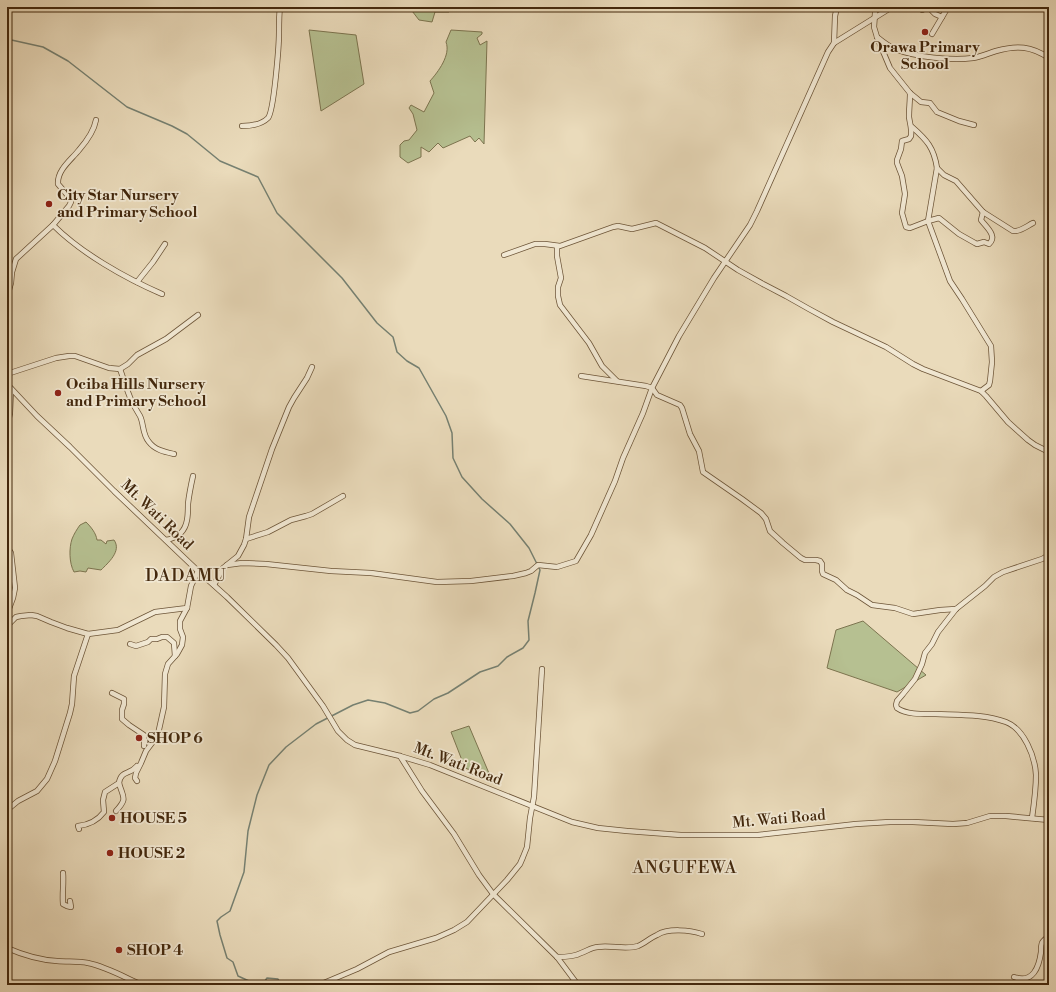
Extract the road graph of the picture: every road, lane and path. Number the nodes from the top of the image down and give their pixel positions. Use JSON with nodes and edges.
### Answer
{"nodes":[{"id":1,"x":280,"y":7,"type":"edge"},
{"id":2,"x":837,"y":7,"type":"edge"},
{"id":3,"x":872,"y":7,"type":"edge"},
{"id":4,"x":892,"y":7,"type":"edge"},
{"id":5,"x":919,"y":7,"type":"edge"},
{"id":6,"x":948,"y":7,"type":"edge"},
{"id":7,"x":874,"y":18,"type":"junction"},
{"id":8,"x":942,"y":18,"type":"junction"},
{"id":9,"x":932,"y":34,"type":"dead end"},
{"id":10,"x":877,"y":37,"type":"junction"},
{"id":11,"x":834,"y":43,"type":"junction"},
{"id":12,"x":1049,"y":58,"type":"edge"},
{"id":13,"x":910,"y":93,"type":"junction"},
{"id":14,"x":96,"y":120,"type":"dead end"},
{"id":15,"x":974,"y":125,"type":"dead end"},
{"id":16,"x":242,"y":126,"type":"dead end"},
{"id":17,"x":912,"y":127,"type":"junction"},
{"id":18,"x":937,"y":168,"type":"junction"},
{"id":19,"x":983,"y":212,"type":"junction"},
{"id":20,"x":928,"y":221,"type":"junction"},
{"id":21,"x":1033,"y":223,"type":"dead end"},
{"id":22,"x":53,"y":225,"type":"junction"},
{"id":23,"x":165,"y":244,"type":"dead end"},
{"id":24,"x":556,"y":246,"type":"junction"},
{"id":25,"x":504,"y":255,"type":"dead end"},
{"id":26,"x":726,"y":262,"type":"junction"},
{"id":27,"x":137,"y":282,"type":"junction"},
{"id":28,"x":162,"y":294,"type":"dead end"},
{"id":29,"x":7,"y":297,"type":"edge"},
{"id":30,"x":198,"y":315,"type":"dead end"},
{"id":31,"x":312,"y":367,"type":"dead end"},
{"id":32,"x":120,"y":369,"type":"junction"},
{"id":33,"x":7,"y":374,"type":"edge"},
{"id":34,"x":581,"y":376,"type":"dead end"},
{"id":35,"x":617,"y":382,"type":"junction"},
{"id":36,"x":7,"y":384,"type":"edge"},
{"id":37,"x":652,"y":388,"type":"junction"},
{"id":38,"x":11,"y":389,"type":"junction"},
{"id":39,"x":981,"y":392,"type":"junction"},
{"id":40,"x":7,"y":427,"type":"edge"},
{"id":41,"x":1049,"y":452,"type":"edge"},
{"id":42,"x":174,"y":454,"type":"dead end"},
{"id":43,"x":193,"y":476,"type":"dead end"},
{"id":44,"x":343,"y":496,"type":"dead end"},
{"id":45,"x":246,"y":539,"type":"junction"},
{"id":46,"x":166,"y":540,"type":"junction"},
{"id":47,"x":7,"y":547,"type":"edge"},
{"id":48,"x":1049,"y":555,"type":"edge"},
{"id":49,"x":227,"y":565,"type":"junction"},
{"id":50,"x":198,"y":571,"type":"junction"},
{"id":51,"x":214,"y":585,"type":"junction"},
{"id":52,"x":187,"y":608,"type":"junction"},
{"id":53,"x":956,"y":610,"type":"junction"},
{"id":54,"x":7,"y":614,"type":"edge"},
{"id":55,"x":7,"y":626,"type":"edge"},
{"id":56,"x":88,"y":634,"type":"junction"},
{"id":57,"x":130,"y":644,"type":"dead end"},
{"id":58,"x":175,"y":656,"type":"junction"},
{"id":59,"x":542,"y":669,"type":"dead end"},
{"id":60,"x":112,"y":693,"type":"dead end"},
{"id":61,"x":139,"y":741,"type":"dead end"},
{"id":62,"x":146,"y":747,"type":"junction"},
{"id":63,"x":145,"y":754,"type":"junction"},
{"id":64,"x":400,"y":756,"type":"junction"},
{"id":65,"x":137,"y":781,"type":"dead end"},
{"id":66,"x":118,"y":783,"type":"junction"},
{"id":67,"x":533,"y":806,"type":"junction"},
{"id":68,"x":7,"y":810,"type":"edge"},
{"id":69,"x":116,"y":811,"type":"dead end"},
{"id":70,"x":1032,"y":818,"type":"junction"},
{"id":71,"x":1049,"y":820,"type":"edge"},
{"id":72,"x":79,"y":829,"type":"dead end"},
{"id":73,"x":63,"y":872,"type":"dead end"},
{"id":74,"x":493,"y":894,"type":"junction"},
{"id":75,"x":70,"y":901,"type":"dead end"},
{"id":76,"x":702,"y":934,"type":"dead end"},
{"id":77,"x":1049,"y":936,"type":"edge"},
{"id":78,"x":7,"y":948,"type":"edge"},
{"id":79,"x":557,"y":957,"type":"junction"},
{"id":80,"x":1014,"y":977,"type":"dead end"},
{"id":81,"x":142,"y":985,"type":"edge"},
{"id":82,"x":319,"y":985,"type":"edge"},
{"id":83,"x":578,"y":985,"type":"edge"}],
"edges":[{"from":1,"to":16,"type":"street"},
{"from":2,"to":11,"type":"street"},
{"from":3,"to":7,"type":"street"},
{"from":4,"to":7,"type":"street"},
{"from":5,"to":8,"type":"street"},
{"from":6,"to":8,"type":"street"},
{"from":7,"to":10,"type":"street"},
{"from":7,"to":11,"type":"street"},
{"from":8,"to":9,"type":"street"},
{"from":10,"to":12,"type":"street"},
{"from":10,"to":13,"type":"street"},
{"from":11,"to":26,"type":"street"},
{"from":13,"to":15,"type":"street"},
{"from":13,"to":17,"type":"street"},
{"from":14,"to":22,"type":"street"},
{"from":17,"to":18,"type":"street"},
{"from":17,"to":20,"type":"street"},
{"from":18,"to":19,"type":"street"},
{"from":18,"to":20,"type":"street"},
{"from":19,"to":20,"type":"street"},
{"from":19,"to":21,"type":"street"},
{"from":20,"to":39,"type":"street"},
{"from":22,"to":27,"type":"street"},
{"from":22,"to":29,"type":"street"},
{"from":23,"to":27,"type":"street"},
{"from":24,"to":25,"type":"street"},
{"from":24,"to":26,"type":"street"},
{"from":24,"to":35,"type":"street"},
{"from":26,"to":37,"type":"street"},
{"from":26,"to":39,"type":"street"},
{"from":27,"to":28,"type":"street"},
{"from":30,"to":32,"type":"street"},
{"from":31,"to":45,"type":"street"},
{"from":32,"to":33,"type":"street"},
{"from":32,"to":42,"type":"street"},
{"from":34,"to":35,"type":"street"},
{"from":35,"to":37,"type":"street"},
{"from":36,"to":38,"type":"street","name":"Mt. Wati Road"},
{"from":37,"to":49,"type":"street"},
{"from":37,"to":53,"type":"street"},
{"from":38,"to":40,"type":"street"},
{"from":38,"to":46,"type":"street","name":"Mt. Wati Road"},
{"from":39,"to":41,"type":"street"},
{"from":43,"to":46,"type":"street"},
{"from":44,"to":45,"type":"street"},
{"from":45,"to":49,"type":"street"},
{"from":46,"to":50,"type":"street","name":"Mt. Wati Road"},
{"from":47,"to":54,"type":"street"},
{"from":48,"to":53,"type":"street"},
{"from":49,"to":51,"type":"street"},
{"from":50,"to":51,"type":"street","name":"Mt. Wati Road"},
{"from":50,"to":52,"type":"street"},
{"from":51,"to":64,"type":"street","name":"Mt. Wati Road"},
{"from":52,"to":56,"type":"street"},
{"from":52,"to":58,"type":"street"},
{"from":53,"to":70,"type":"street"},
{"from":55,"to":56,"type":"street"},
{"from":56,"to":68,"type":"street"},
{"from":57,"to":58,"type":"street"},
{"from":58,"to":62,"type":"street"},
{"from":59,"to":67,"type":"street"},
{"from":60,"to":62,"type":"street"},
{"from":61,"to":62,"type":"street"},
{"from":62,"to":63,"type":"street"},
{"from":63,"to":65,"type":"street"},
{"from":63,"to":66,"type":"street"},
{"from":64,"to":67,"type":"street","name":"Mt. Wati Road"},
{"from":64,"to":74,"type":"street"},
{"from":66,"to":69,"type":"street"},
{"from":66,"to":72,"type":"street"},
{"from":67,"to":70,"type":"street","name":"Mt. Wati Road"},
{"from":67,"to":74,"type":"street"},
{"from":70,"to":71,"type":"street","name":"Mt. Wati Road"},
{"from":73,"to":75,"type":"street"},
{"from":74,"to":79,"type":"street"},
{"from":74,"to":82,"type":"street"},
{"from":76,"to":79,"type":"street"},
{"from":77,"to":80,"type":"street"},
{"from":78,"to":81,"type":"street"},
{"from":79,"to":83,"type":"street"}]}
